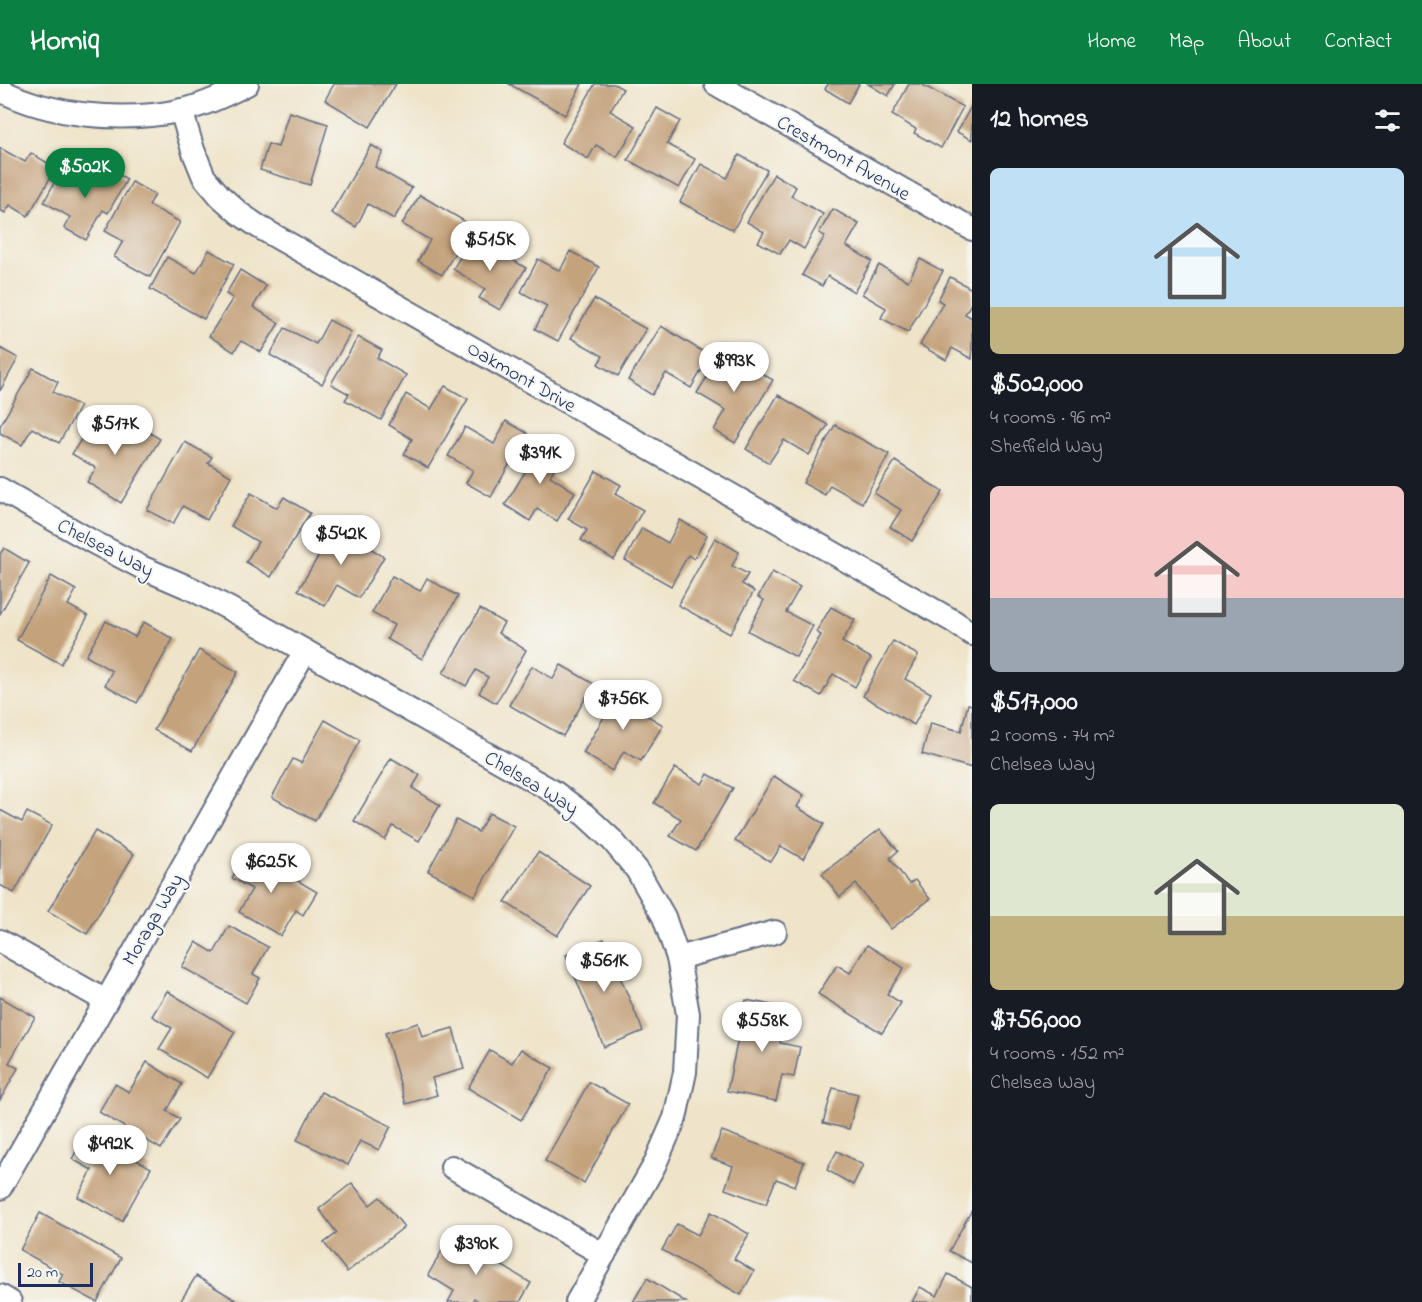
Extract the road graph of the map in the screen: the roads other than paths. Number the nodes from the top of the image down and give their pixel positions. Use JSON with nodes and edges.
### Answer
{"nodes":[{"id":1,"x":247,"y":84,"type":"edge"},
{"id":2,"x":716,"y":84,"type":"edge"},
{"id":3,"x":0,"y":90,"type":"edge"},
{"id":4,"x":181,"y":110,"type":"junction"},
{"id":5,"x":972,"y":229,"type":"edge"},
{"id":6,"x":0,"y":489,"type":"edge"},
{"id":7,"x":972,"y":634,"type":"edge"},
{"id":8,"x":305,"y":651,"type":"junction"},
{"id":9,"x":775,"y":932,"type":"dead end"},
{"id":10,"x":0,"y":941,"type":"edge"},
{"id":11,"x":678,"y":958,"type":"junction"},
{"id":12,"x":106,"y":1001,"type":"junction"},
{"id":13,"x":452,"y":1167,"type":"dead end"},
{"id":14,"x":0,"y":1188,"type":"edge"},
{"id":15,"x":604,"y":1255,"type":"junction"},
{"id":16,"x":0,"y":1296,"type":"edge"},
{"id":17,"x":10,"y":1302,"type":"edge"},
{"id":18,"x":577,"y":1302,"type":"edge"}],
"edges":[{"from":1,"to":4,"type":"street"},
{"from":2,"to":5,"type":"street","name":"Crestmont Avenue"},
{"from":3,"to":4,"type":"street"},
{"from":4,"to":7,"type":"street","name":"Oakmont Drive"},
{"from":6,"to":8,"type":"street","name":"Chelsea Way"},
{"from":8,"to":11,"type":"street","name":"Chelsea Way"},
{"from":8,"to":12,"type":"street","name":"Moraga Way"},
{"from":9,"to":11,"type":"street"},
{"from":10,"to":12,"type":"street"},
{"from":11,"to":15,"type":"street","name":"Chelsea Way"},
{"from":12,"to":14,"type":"street","name":"Moraga Way"},
{"from":13,"to":15,"type":"street"},
{"from":15,"to":18,"type":"street","name":"Chelsea Way"},
{"from":16,"to":17,"type":"street"}]}
